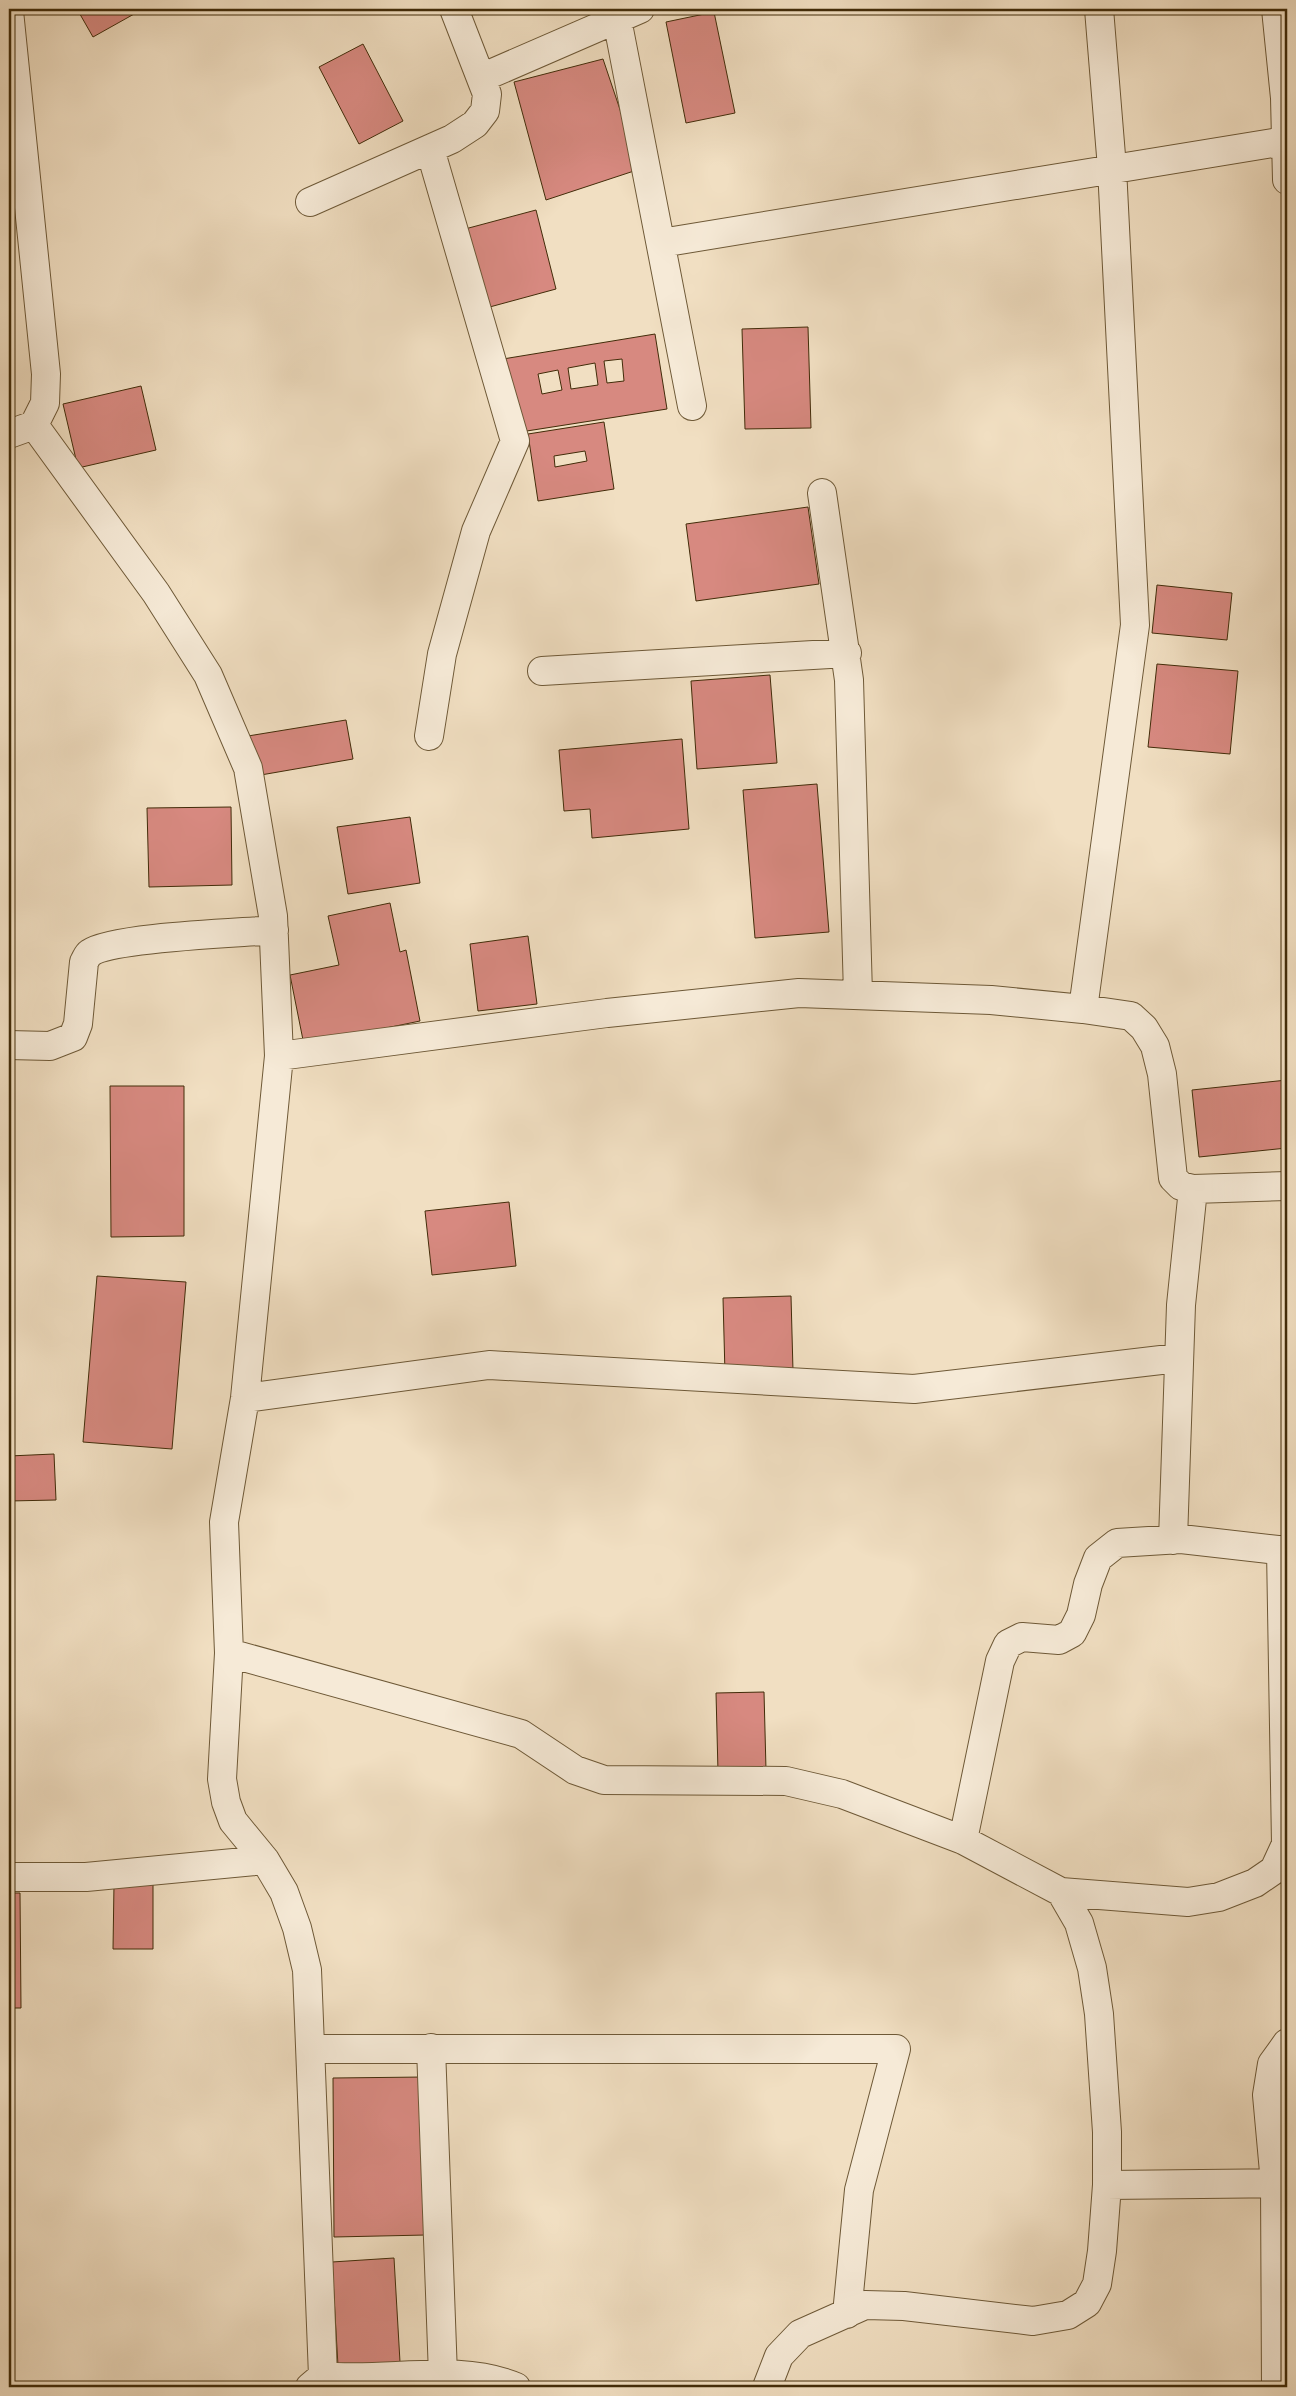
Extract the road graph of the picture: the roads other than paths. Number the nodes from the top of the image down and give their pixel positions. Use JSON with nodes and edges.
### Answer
{"nodes":[{"id":1,"x":454,"y":9,"type":"edge"},
{"id":2,"x":1098,"y":9,"type":"edge"},
{"id":3,"x":1276,"y":9,"type":"edge"},
{"id":4,"x":9,"y":11,"type":"edge"},
{"id":5,"x":628,"y":14,"type":"edge"},
{"id":6,"x":481,"y":78,"type":"junction"},
{"id":7,"x":1285,"y":141,"type":"junction"},
{"id":8,"x":430,"y":149,"type":"junction"},
{"id":9,"x":1112,"y":168,"type":"junction"},
{"id":10,"x":1287,"y":180,"type":"edge"},
{"id":11,"x":310,"y":202,"type":"dead end"},
{"id":12,"x":660,"y":243,"type":"junction"},
{"id":13,"x":692,"y":406,"type":"dead end"},
{"id":14,"x":34,"y":425,"type":"junction"},
{"id":15,"x":9,"y":434,"type":"edge"},
{"id":16,"x":822,"y":493,"type":"dead end"},
{"id":17,"x":847,"y":653,"type":"junction"},
{"id":18,"x":542,"y":671,"type":"dead end"},
{"id":19,"x":429,"y":736,"type":"dead end"},
{"id":20,"x":274,"y":930,"type":"junction"},
{"id":21,"x":858,"y":994,"type":"junction"},
{"id":22,"x":1083,"y":1009,"type":"junction"},
{"id":23,"x":9,"y":1045,"type":"edge"},
{"id":24,"x":279,"y":1056,"type":"junction"},
{"id":25,"x":1287,"y":1186,"type":"edge"},
{"id":26,"x":1193,"y":1190,"type":"junction"},
{"id":27,"x":1178,"y":1358,"type":"junction"},
{"id":28,"x":245,"y":1398,"type":"junction"},
{"id":29,"x":1173,"y":1540,"type":"junction"},
{"id":30,"x":1284,"y":1550,"type":"edge"},
{"id":31,"x":229,"y":1654,"type":"junction"},
{"id":32,"x":963,"y":1840,"type":"junction"},
{"id":33,"x":265,"y":1860,"type":"junction"},
{"id":34,"x":9,"y":1877,"type":"edge"},
{"id":35,"x":1061,"y":1892,"type":"junction"},
{"id":36,"x":1287,"y":2043,"type":"edge"},
{"id":37,"x":431,"y":2048,"type":"junction"},
{"id":38,"x":311,"y":2049,"type":"junction"},
{"id":39,"x":1281,"y":2183,"type":"edge"},
{"id":40,"x":1107,"y":2185,"type":"junction"},
{"id":41,"x":847,"y":2314,"type":"junction"},
{"id":42,"x":443,"y":2375,"type":"junction"},
{"id":43,"x":317,"y":2381,"type":"edge"},
{"id":44,"x":380,"y":2383,"type":"edge"},
{"id":45,"x":516,"y":2387,"type":"edge"},
{"id":46,"x":767,"y":2387,"type":"edge"},
{"id":47,"x":1276,"y":2387,"type":"edge"}],
"edges":[{"from":1,"to":6,"type":"street"},
{"from":2,"to":9,"type":"street"},
{"from":3,"to":7,"type":"street"},
{"from":4,"to":14,"type":"street"},
{"from":5,"to":6,"type":"street"},
{"from":5,"to":12,"type":"street"},
{"from":6,"to":8,"type":"street"},
{"from":7,"to":9,"type":"street"},
{"from":7,"to":10,"type":"street"},
{"from":8,"to":11,"type":"street"},
{"from":8,"to":19,"type":"street"},
{"from":9,"to":12,"type":"street"},
{"from":9,"to":22,"type":"street"},
{"from":12,"to":13,"type":"street"},
{"from":14,"to":15,"type":"street"},
{"from":14,"to":20,"type":"street"},
{"from":16,"to":17,"type":"street"},
{"from":17,"to":18,"type":"street"},
{"from":17,"to":21,"type":"street"},
{"from":20,"to":23,"type":"street"},
{"from":20,"to":24,"type":"street"},
{"from":21,"to":22,"type":"street"},
{"from":21,"to":24,"type":"street"},
{"from":22,"to":26,"type":"street"},
{"from":24,"to":28,"type":"street"},
{"from":25,"to":26,"type":"street"},
{"from":26,"to":27,"type":"street"},
{"from":27,"to":28,"type":"street"},
{"from":27,"to":29,"type":"street"},
{"from":28,"to":31,"type":"street"},
{"from":29,"to":30,"type":"street"},
{"from":29,"to":32,"type":"street"},
{"from":30,"to":35,"type":"street"},
{"from":31,"to":32,"type":"street"},
{"from":31,"to":33,"type":"street"},
{"from":32,"to":35,"type":"street"},
{"from":33,"to":34,"type":"street"},
{"from":33,"to":38,"type":"street"},
{"from":35,"to":40,"type":"street"},
{"from":36,"to":39,"type":"street"},
{"from":37,"to":38,"type":"street"},
{"from":37,"to":41,"type":"street"},
{"from":37,"to":42,"type":"street"},
{"from":38,"to":43,"type":"street"},
{"from":39,"to":40,"type":"street"},
{"from":39,"to":47,"type":"street"},
{"from":40,"to":41,"type":"street"},
{"from":41,"to":46,"type":"street"},
{"from":42,"to":44,"type":"street"},
{"from":42,"to":45,"type":"street"},
{"from":43,"to":44,"type":"street"}]}
